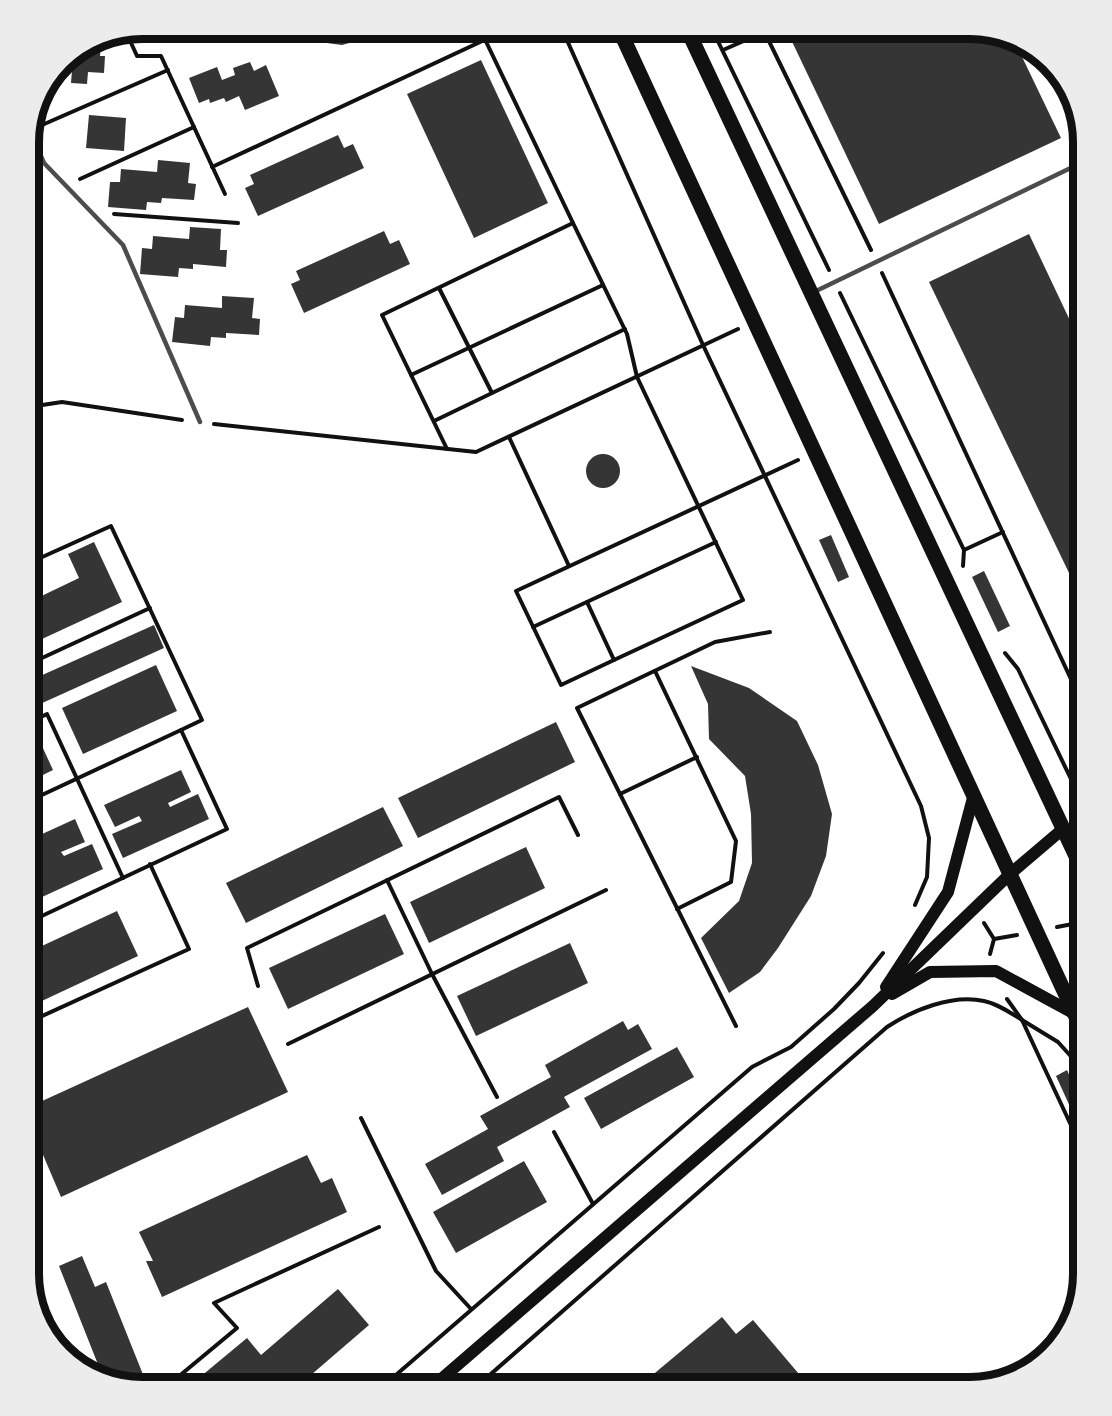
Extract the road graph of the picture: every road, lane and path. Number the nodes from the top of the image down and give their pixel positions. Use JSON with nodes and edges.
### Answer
{"nodes":[{"id":1,"x":566,"y":39,"type":"edge"},
{"id":2,"x":624,"y":39,"type":"edge"},
{"id":3,"x":692,"y":39,"type":"edge"},
{"id":4,"x":717,"y":39,"type":"edge"},
{"id":5,"x":746,"y":39,"type":"edge"},
{"id":6,"x":768,"y":39,"type":"edge"},
{"id":7,"x":130,"y":40,"type":"edge"},
{"id":8,"x":484,"y":40,"type":"joint"},
{"id":9,"x":723,"y":50,"type":"junction"},
{"id":10,"x":168,"y":70,"type":"junction"},
{"id":11,"x":41,"y":126,"type":"edge"},
{"id":12,"x":194,"y":127,"type":"junction"},
{"id":13,"x":39,"y":152,"type":"edge"},
{"id":14,"x":213,"y":167,"type":"junction"},
{"id":15,"x":1073,"y":167,"type":"edge"},
{"id":16,"x":65,"y":186,"type":"junction"},
{"id":17,"x":225,"y":194,"type":"dead end"},
{"id":18,"x":92,"y":212,"type":"junction"},
{"id":19,"x":238,"y":223,"type":"dead end"},
{"id":20,"x":573,"y":223,"type":"junction"},
{"id":21,"x":876,"y":262,"type":"junction"},
{"id":22,"x":835,"y":282,"type":"junction"},
{"id":23,"x":603,"y":285,"type":"junction"},
{"id":24,"x":440,"y":288,"type":"junction"},
{"id":25,"x":811,"y":293,"type":"junction"},
{"id":26,"x":755,"y":321,"type":"junction"},
{"id":27,"x":625,"y":329,"type":"junction"},
{"id":28,"x":703,"y":345,"type":"junction"},
{"id":29,"x":469,"y":348,"type":"junction"},
{"id":30,"x":411,"y":375,"type":"junction"},
{"id":31,"x":637,"y":377,"type":"junction"},
{"id":32,"x":492,"y":393,"type":"junction"},
{"id":33,"x":39,"y":405,"type":"edge"},
{"id":34,"x":434,"y":421,"type":"junction"},
{"id":35,"x":200,"y":422,"type":"junction"},
{"id":36,"x":509,"y":437,"type":"junction"},
{"id":37,"x":447,"y":449,"type":"junction"},
{"id":38,"x":815,"y":452,"type":"junction"},
{"id":39,"x":766,"y":475,"type":"junction"},
{"id":40,"x":698,"y":506,"type":"junction"},
{"id":41,"x":1003,"y":532,"type":"junction"},
{"id":42,"x":716,"y":542,"type":"junction"},
{"id":43,"x":964,"y":550,"type":"junction"},
{"id":44,"x":39,"y":558,"type":"edge"},
{"id":45,"x":569,"y":566,"type":"junction"},
{"id":46,"x":963,"y":572,"type":"dead end"},
{"id":47,"x":586,"y":602,"type":"junction"},
{"id":48,"x":150,"y":609,"type":"junction"},
{"id":49,"x":533,"y":627,"type":"junction"},
{"id":50,"x":770,"y":632,"type":"dead end"},
{"id":51,"x":1003,"y":651,"type":"dead end"},
{"id":52,"x":39,"y":659,"type":"edge"},
{"id":53,"x":614,"y":660,"type":"junction"},
{"id":54,"x":655,"y":671,"type":"junction"},
{"id":55,"x":1073,"y":683,"type":"edge"},
{"id":56,"x":39,"y":718,"type":"edge"},
{"id":57,"x":181,"y":730,"type":"junction"},
{"id":58,"x":697,"y":757,"type":"junction"},
{"id":59,"x":78,"y":778,"type":"junction"},
{"id":60,"x":1073,"y":783,"type":"edge"},
{"id":61,"x":620,"y":794,"type":"junction"},
{"id":62,"x":974,"y":794,"type":"junction"},
{"id":63,"x":39,"y":796,"type":"edge"},
{"id":64,"x":1064,"y":828,"type":"junction"},
{"id":65,"x":578,"y":834,"type":"dead end"},
{"id":66,"x":1073,"y":848,"type":"edge"},
{"id":67,"x":150,"y":864,"type":"junction"},
{"id":68,"x":1011,"y":873,"type":"junction"},
{"id":69,"x":123,"y":878,"type":"junction"},
{"id":70,"x":387,"y":880,"type":"junction"},
{"id":71,"x":606,"y":890,"type":"dead end"},
{"id":72,"x":914,"y":908,"type":"dead end"},
{"id":73,"x":677,"y":909,"type":"junction"},
{"id":74,"x":39,"y":916,"type":"edge"},
{"id":75,"x":889,"y":946,"type":"dead end"},
{"id":76,"x":432,"y":974,"type":"junction"},
{"id":77,"x":258,"y":986,"type":"dead end"},
{"id":78,"x":873,"y":1006,"type":"junction"},
{"id":79,"x":1073,"y":1010,"type":"edge"},
{"id":80,"x":1073,"y":1013,"type":"edge"},
{"id":81,"x":39,"y":1017,"type":"edge"},
{"id":82,"x":1022,"y":1020,"type":"junction"},
{"id":83,"x":736,"y":1026,"type":"dead end"},
{"id":84,"x":288,"y":1044,"type":"dead end"},
{"id":85,"x":1073,"y":1059,"type":"edge"},
{"id":86,"x":497,"y":1097,"type":"dead end"},
{"id":87,"x":361,"y":1118,"type":"dead end"},
{"id":88,"x":1073,"y":1130,"type":"edge"},
{"id":89,"x":554,"y":1132,"type":"dead end"},
{"id":90,"x":593,"y":1204,"type":"junction"},
{"id":91,"x":379,"y":1227,"type":"dead end"},
{"id":92,"x":471,"y":1309,"type":"junction"},
{"id":93,"x":179,"y":1377,"type":"edge"},
{"id":94,"x":394,"y":1377,"type":"edge"},
{"id":95,"x":445,"y":1377,"type":"edge"},
{"id":96,"x":489,"y":1377,"type":"edge"}],
"edges":[{"from":1,"to":28,"type":"path"},
{"from":2,"to":26,"type":"main road"},
{"from":3,"to":25,"type":"main road"},
{"from":4,"to":9,"type":"path"},
{"from":5,"to":9,"type":"path"},
{"from":6,"to":21,"type":"path"},
{"from":7,"to":10,"type":"path"},
{"from":8,"to":14,"type":"path"},
{"from":8,"to":20,"type":"path"},
{"from":9,"to":22,"type":"path"},
{"from":10,"to":11,"type":"path"},
{"from":10,"to":12,"type":"path"},
{"from":12,"to":14,"type":"path"},
{"from":12,"to":16,"type":"path"},
{"from":13,"to":16,"type":"lane"},
{"from":14,"to":17,"type":"path"},
{"from":15,"to":21,"type":"lane"},
{"from":16,"to":18,"type":"lane"},
{"from":18,"to":19,"type":"path"},
{"from":18,"to":35,"type":"lane"},
{"from":20,"to":23,"type":"path"},
{"from":20,"to":24,"type":"path"},
{"from":21,"to":22,"type":"lane"},
{"from":21,"to":41,"type":"path"},
{"from":22,"to":25,"type":"lane"},
{"from":22,"to":43,"type":"path"},
{"from":23,"to":27,"type":"path"},
{"from":23,"to":29,"type":"path"},
{"from":24,"to":29,"type":"path"},
{"from":24,"to":30,"type":"path"},
{"from":25,"to":64,"type":"main road"},
{"from":26,"to":28,"type":"path"},
{"from":26,"to":38,"type":"main road"},
{"from":27,"to":31,"type":"path"},
{"from":27,"to":32,"type":"path"},
{"from":28,"to":31,"type":"path"},
{"from":28,"to":39,"type":"path"},
{"from":29,"to":30,"type":"path"},
{"from":29,"to":32,"type":"path"},
{"from":30,"to":34,"type":"path"},
{"from":31,"to":36,"type":"path"},
{"from":31,"to":40,"type":"path"},
{"from":32,"to":34,"type":"path"},
{"from":33,"to":35,"type":"path"},
{"from":34,"to":37,"type":"path"},
{"from":35,"to":37,"type":"path"},
{"from":36,"to":37,"type":"path"},
{"from":36,"to":45,"type":"path"},
{"from":38,"to":39,"type":"path"},
{"from":38,"to":62,"type":"main road"},
{"from":39,"to":40,"type":"path"},
{"from":39,"to":72,"type":"path"},
{"from":40,"to":42,"type":"path"},
{"from":40,"to":45,"type":"path"},
{"from":41,"to":43,"type":"path"},
{"from":41,"to":55,"type":"path"},
{"from":42,"to":47,"type":"path"},
{"from":42,"to":53,"type":"path"},
{"from":43,"to":46,"type":"path"},
{"from":44,"to":48,"type":"path"},
{"from":45,"to":49,"type":"path"},
{"from":47,"to":49,"type":"path"},
{"from":47,"to":53,"type":"path"},
{"from":48,"to":52,"type":"path"},
{"from":48,"to":57,"type":"path"},
{"from":49,"to":53,"type":"path"},
{"from":50,"to":54,"type":"path"},
{"from":51,"to":60,"type":"path"},
{"from":54,"to":58,"type":"path"},
{"from":54,"to":61,"type":"path"},
{"from":56,"to":59,"type":"path"},
{"from":57,"to":59,"type":"path"},
{"from":57,"to":67,"type":"path"},
{"from":58,"to":61,"type":"path"},
{"from":58,"to":73,"type":"path"},
{"from":59,"to":63,"type":"path"},
{"from":59,"to":69,"type":"path"},
{"from":61,"to":73,"type":"path"},
{"from":62,"to":68,"type":"main road"},
{"from":62,"to":78,"type":"main road"},
{"from":64,"to":66,"type":"main road"},
{"from":64,"to":68,"type":"main road"},
{"from":65,"to":70,"type":"path"},
{"from":67,"to":69,"type":"path"},
{"from":67,"to":81,"type":"path"},
{"from":68,"to":78,"type":"main road"},
{"from":68,"to":79,"type":"main road"},
{"from":69,"to":74,"type":"path"},
{"from":70,"to":76,"type":"path"},
{"from":70,"to":77,"type":"path"},
{"from":71,"to":76,"type":"path"},
{"from":73,"to":83,"type":"path"},
{"from":75,"to":90,"type":"path"},
{"from":76,"to":84,"type":"path"},
{"from":76,"to":86,"type":"path"},
{"from":78,"to":80,"type":"main road"},
{"from":78,"to":95,"type":"main road"},
{"from":82,"to":85,"type":"path"},
{"from":82,"to":88,"type":"path"},
{"from":82,"to":96,"type":"path"},
{"from":87,"to":92,"type":"path"},
{"from":89,"to":90,"type":"path"},
{"from":90,"to":92,"type":"path"},
{"from":91,"to":93,"type":"path"},
{"from":92,"to":94,"type":"path"}]}
